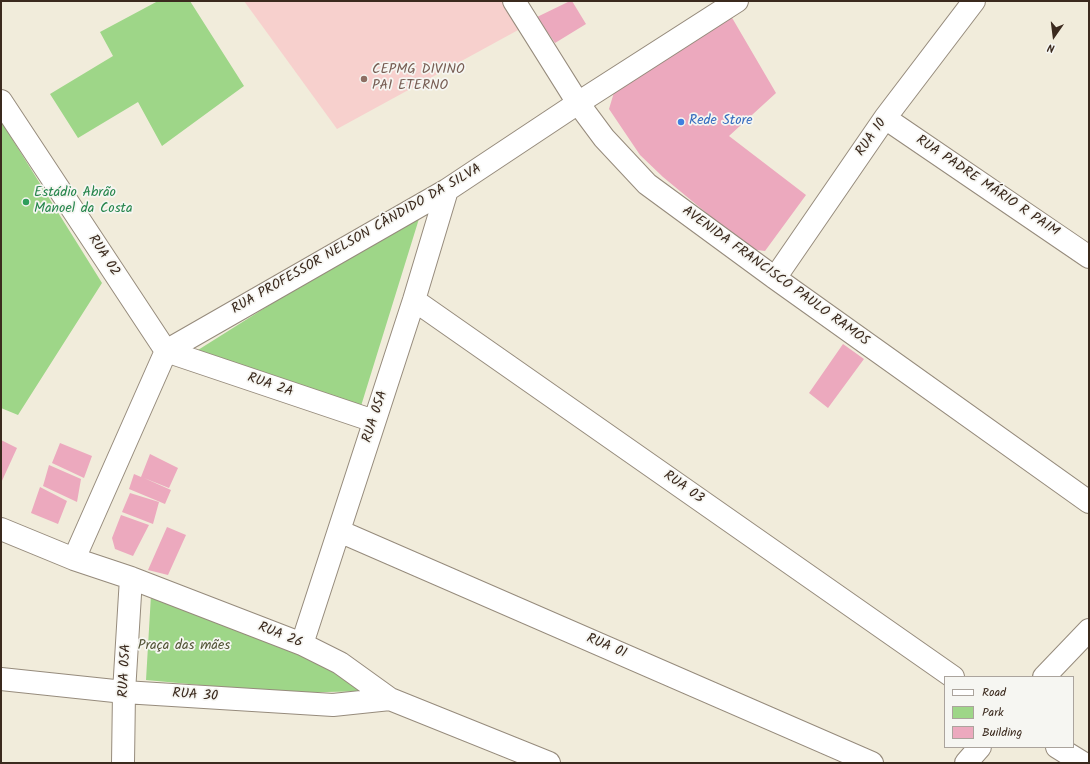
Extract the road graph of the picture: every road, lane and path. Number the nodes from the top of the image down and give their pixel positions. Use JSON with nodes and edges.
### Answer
{"nodes":[{"id":1,"x":514,"y":1,"type":"edge"},
{"id":2,"x":737,"y":1,"type":"edge"},
{"id":3,"x":974,"y":1,"type":"edge"},
{"id":4,"x":1,"y":101,"type":"edge"},
{"id":5,"x":578,"y":103,"type":"junction"},
{"id":6,"x":885,"y":118,"type":"junction"},
{"id":7,"x":447,"y":190,"type":"junction"},
{"id":8,"x":1089,"y":257,"type":"edge"},
{"id":9,"x":775,"y":278,"type":"junction"},
{"id":10,"x":414,"y":300,"type":"junction"},
{"id":11,"x":166,"y":351,"type":"junction"},
{"id":12,"x":374,"y":421,"type":"junction"},
{"id":13,"x":1089,"y":502,"type":"edge"},
{"id":14,"x":1,"y":529,"type":"edge"},
{"id":15,"x":339,"y":531,"type":"junction"},
{"id":16,"x":74,"y":559,"type":"junction"},
{"id":17,"x":131,"y":578,"type":"junction"},
{"id":18,"x":1089,"y":630,"type":"edge"},
{"id":19,"x":302,"y":644,"type":"junction"},
{"id":20,"x":952,"y":676,"type":"edge"},
{"id":21,"x":1045,"y":676,"type":"edge"},
{"id":22,"x":1,"y":679,"type":"edge"},
{"id":23,"x":124,"y":692,"type":"junction"},
{"id":24,"x":390,"y":699,"type":"junction"},
{"id":25,"x":979,"y":748,"type":"edge"},
{"id":26,"x":1060,"y":748,"type":"edge"},
{"id":27,"x":123,"y":763,"type":"edge"},
{"id":28,"x":549,"y":763,"type":"edge"},
{"id":29,"x":872,"y":763,"type":"edge"},
{"id":30,"x":966,"y":763,"type":"edge"},
{"id":31,"x":1082,"y":763,"type":"edge"}],
"edges":[{"from":1,"to":5,"type":"street","name":"AVENIDA FRANCISCO PAULO RAMOS"},
{"from":2,"to":5,"type":"street","name":"RUA PROFESSOR NELSON CÂNDIDO DA SILVA"},
{"from":3,"to":6,"type":"street","name":"RUA 10"},
{"from":4,"to":11,"type":"street","name":"RUA 02"},
{"from":5,"to":7,"type":"street","name":"RUA PROFESSOR NELSON CÂNDIDO DA SILVA"},
{"from":5,"to":9,"type":"street","name":"AVENIDA FRANCISCO PAULO RAMOS"},
{"from":6,"to":8,"type":"street","name":"RUA PADRE MÁRIO R PAIM"},
{"from":6,"to":9,"type":"street","name":"RUA 10"},
{"from":7,"to":10,"type":"street","name":"RUA 05A"},
{"from":7,"to":11,"type":"street","name":"RUA PROFESSOR NELSON CÂNDIDO DA SILVA"},
{"from":9,"to":13,"type":"street","name":"AVENIDA FRANCISCO PAULO RAMOS"},
{"from":10,"to":12,"type":"street","name":"RUA 05A"},
{"from":10,"to":20,"type":"street","name":"RUA 03"},
{"from":11,"to":12,"type":"street","name":"RUA 2A"},
{"from":11,"to":16,"type":"street"},
{"from":12,"to":15,"type":"street","name":"RUA 05A"},
{"from":14,"to":16,"type":"street","name":"RUA 26"},
{"from":15,"to":19,"type":"street","name":"RUA 05A"},
{"from":15,"to":29,"type":"street","name":"RUA 01"},
{"from":16,"to":17,"type":"street","name":"RUA 26"},
{"from":17,"to":19,"type":"street","name":"RUA 26"},
{"from":17,"to":23,"type":"street","name":"RUA 05A"},
{"from":18,"to":21,"type":"street"},
{"from":19,"to":24,"type":"street","name":"RUA 26"},
{"from":22,"to":23,"type":"street","name":"RUA 30"},
{"from":23,"to":24,"type":"street","name":"RUA 30"},
{"from":23,"to":27,"type":"street","name":"RUA 05A"},
{"from":24,"to":28,"type":"street","name":"RUA 26"},
{"from":25,"to":30,"type":"street"},
{"from":26,"to":31,"type":"street"}]}
